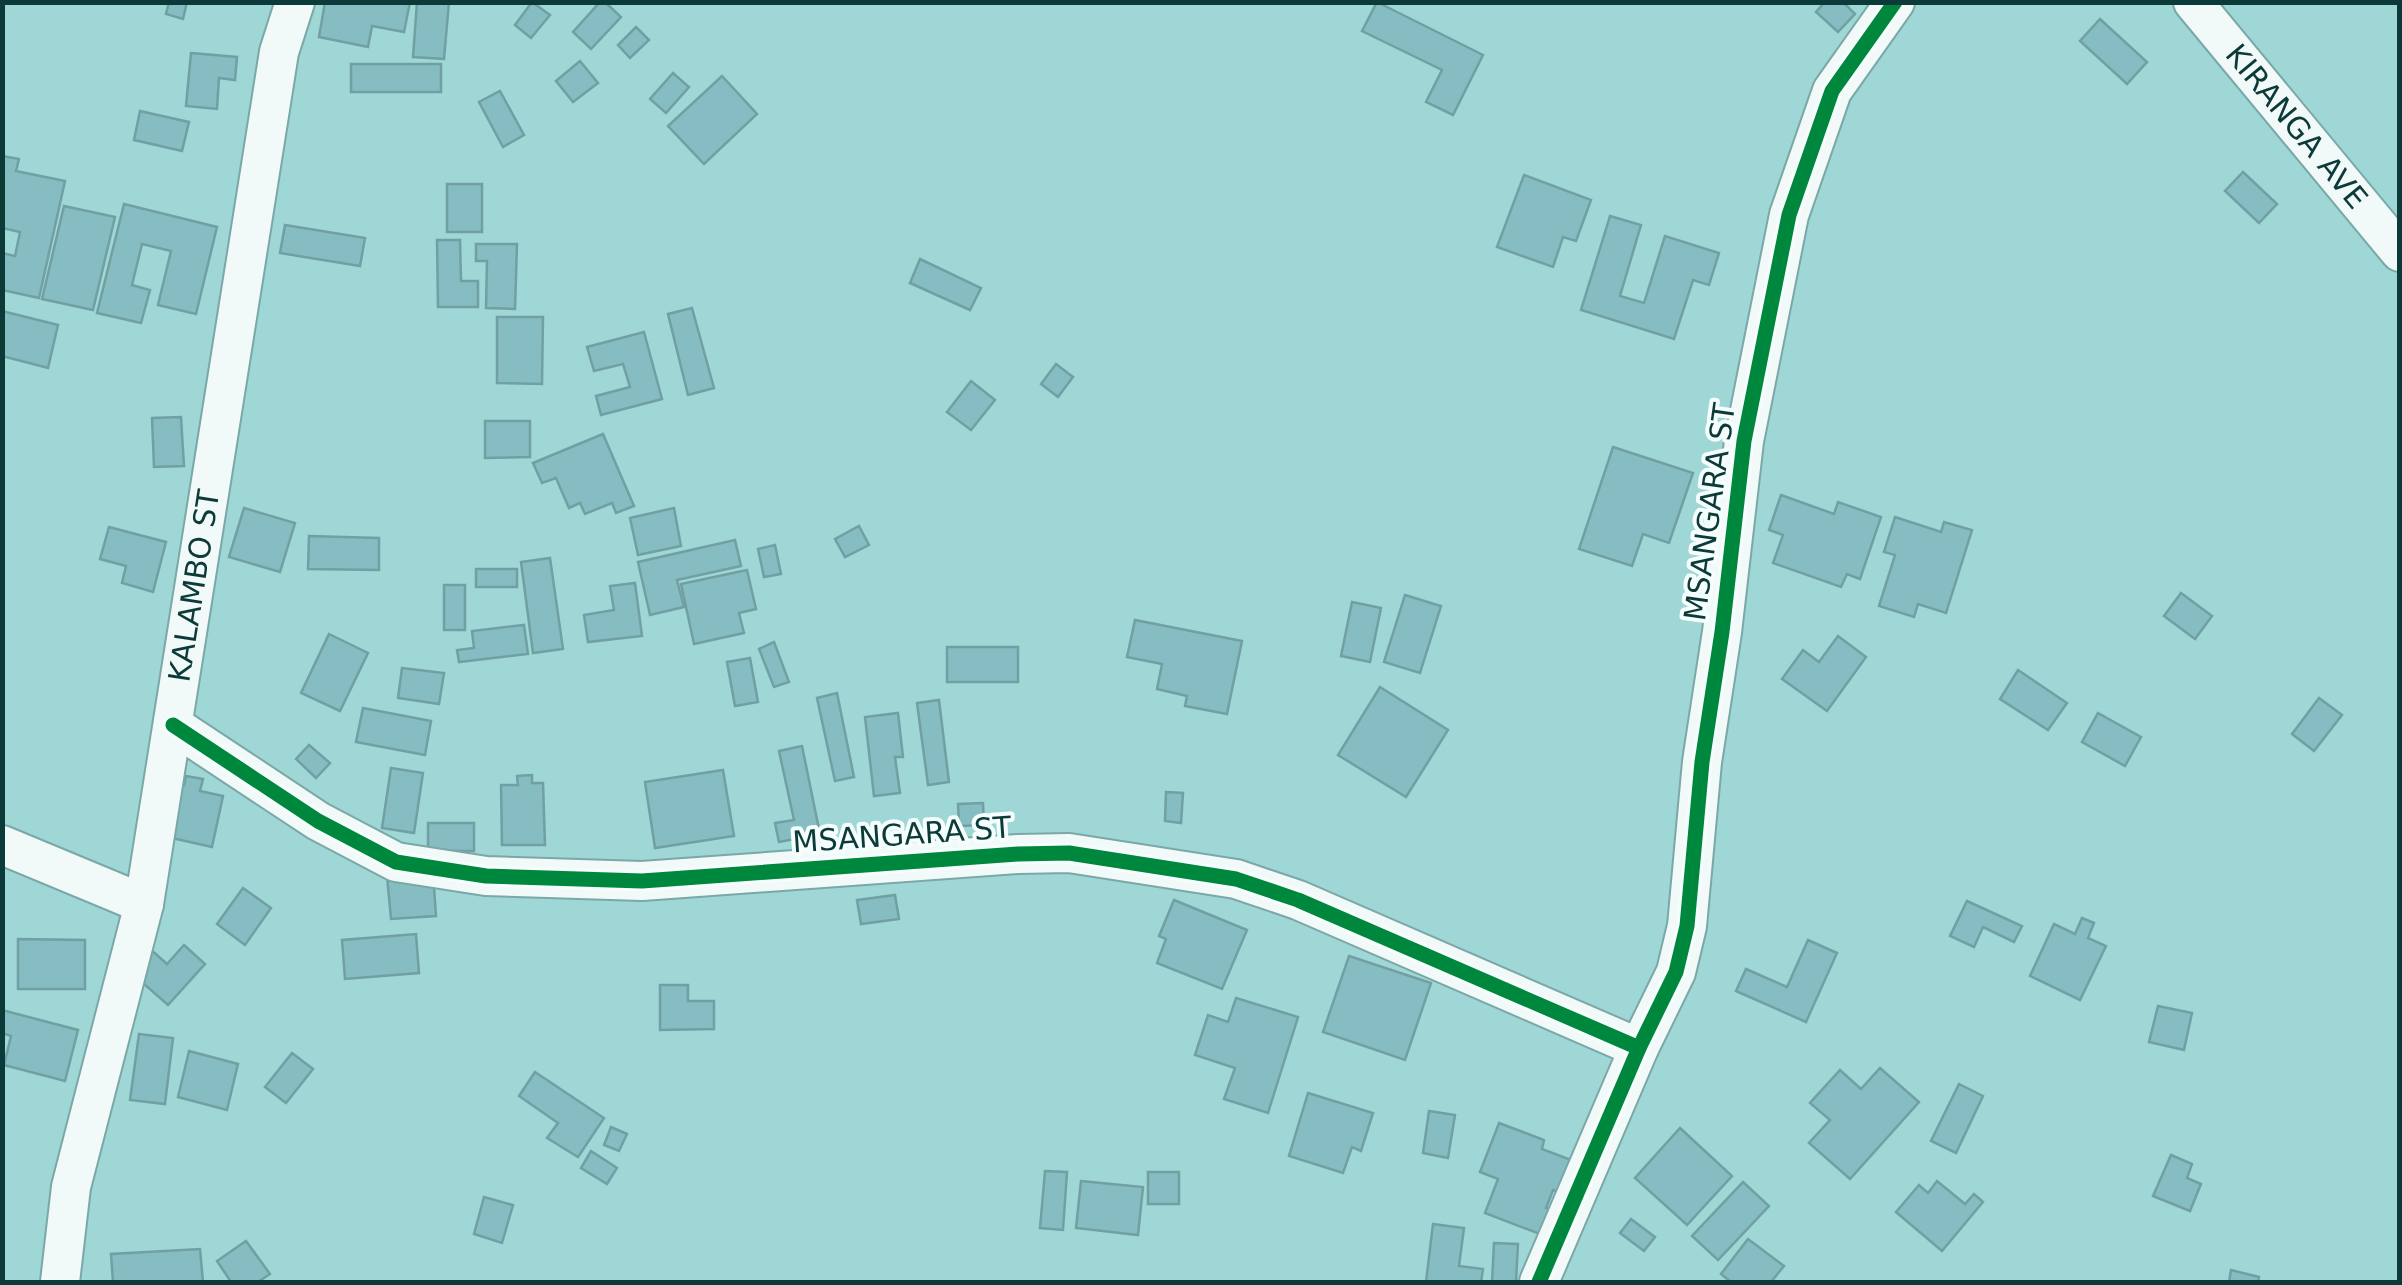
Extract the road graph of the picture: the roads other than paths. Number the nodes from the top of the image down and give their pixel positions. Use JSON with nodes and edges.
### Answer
{"nodes":[{"id":1,"x":295,"y":2,"type":"edge"},
{"id":2,"x":1895,"y":2,"type":"edge"},
{"id":3,"x":2193,"y":2,"type":"edge"},
{"id":4,"x":2400,"y":252,"type":"edge"},
{"id":5,"x":173,"y":725,"type":"junction"},
{"id":6,"x":2,"y":845,"type":"edge"},
{"id":7,"x":144,"y":904,"type":"junction"},
{"id":8,"x":1639,"y":1048,"type":"junction"},
{"id":9,"x":60,"y":1282,"type":"edge"},
{"id":10,"x":1539,"y":1282,"type":"edge"}],
"edges":[{"from":1,"to":5,"type":"street","name":"KALAMBO ST"},
{"from":2,"to":8,"type":"street","name":"MSANGARA ST"},
{"from":3,"to":4,"type":"street","name":"KIRANGA AVE"},
{"from":5,"to":7,"type":"street","name":"KALAMBO ST"},
{"from":5,"to":8,"type":"street","name":"MSANGARA ST"},
{"from":6,"to":7,"type":"street"},
{"from":7,"to":9,"type":"street","name":"KALAMBO ST"},
{"from":8,"to":10,"type":"street","name":"MSANGARA ST"}]}
